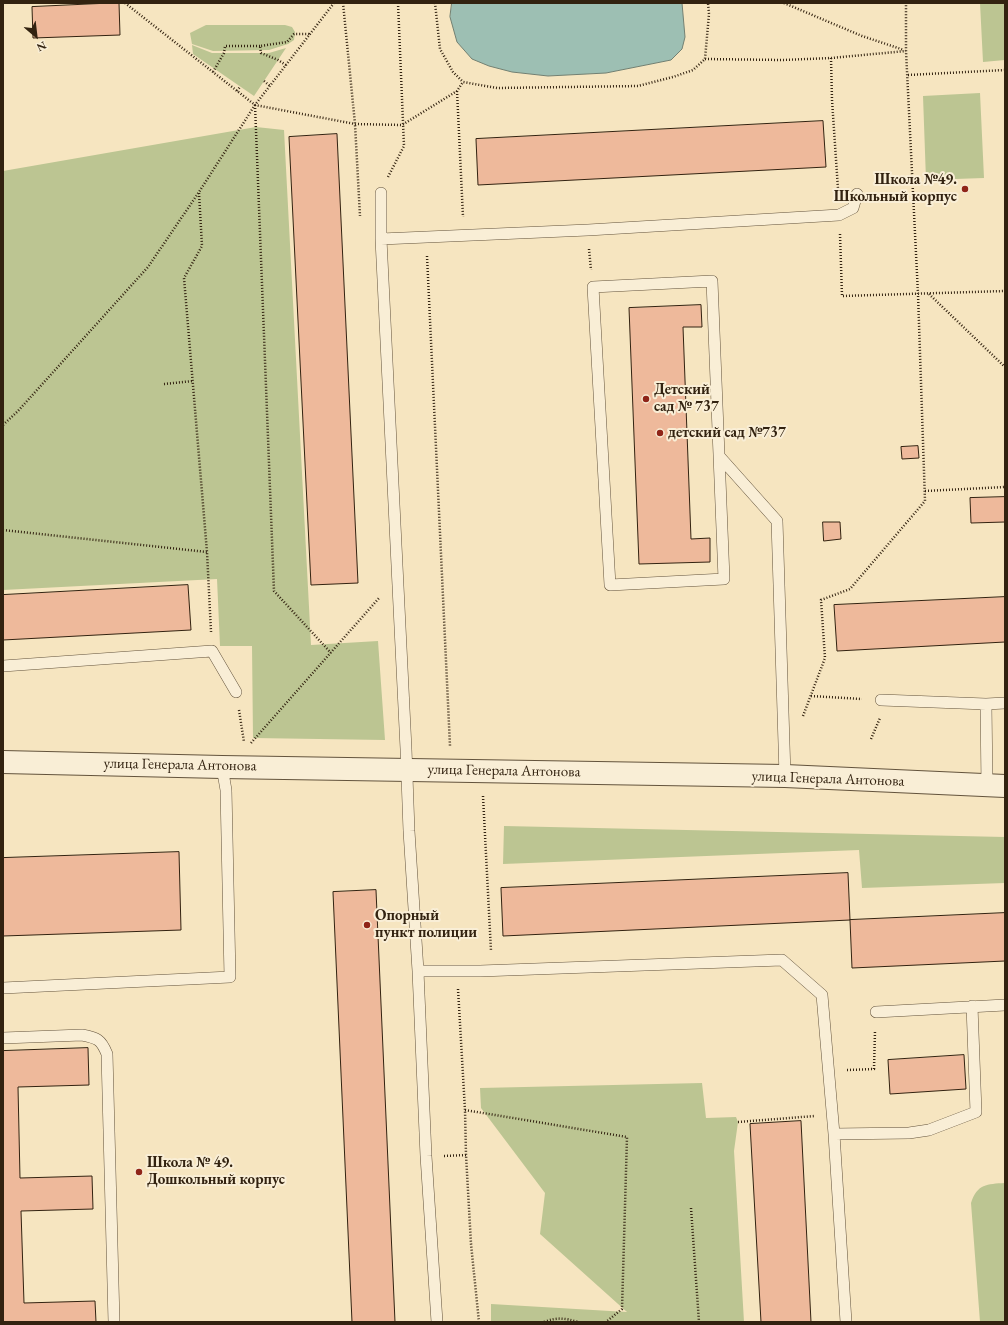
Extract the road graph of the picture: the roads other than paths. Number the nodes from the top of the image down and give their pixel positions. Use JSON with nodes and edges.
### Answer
{"nodes":[{"id":1,"x":381,"y":193,"type":"road end"},
{"id":2,"x":857,"y":194,"type":"dead end"},
{"id":3,"x":381,"y":239,"type":"junction"},
{"id":4,"x":719,"y":456,"type":"junction"},
{"id":5,"x":3,"y":666,"type":"edge"},
{"id":6,"x":236,"y":692,"type":"road end"},
{"id":7,"x":881,"y":700,"type":"road end"},
{"id":8,"x":1005,"y":703,"type":"edge"},
{"id":9,"x":986,"y":704,"type":"junction"},
{"id":10,"x":3,"y":762,"type":"edge"},
{"id":11,"x":222,"y":767,"type":"junction"},
{"id":12,"x":406,"y":769,"type":"junction"},
{"id":13,"x":785,"y":776,"type":"junction"},
{"id":14,"x":996,"y":786,"type":"edge"},
{"id":15,"x":418,"y":971,"type":"junction"},
{"id":16,"x":3,"y":988,"type":"edge"},
{"id":17,"x":1005,"y":1005,"type":"edge"},
{"id":18,"x":972,"y":1006,"type":"junction"},
{"id":19,"x":876,"y":1012,"type":"road end"},
{"id":20,"x":3,"y":1038,"type":"edge"},
{"id":21,"x":834,"y":1134,"type":"junction"},
{"id":22,"x":114,"y":1322,"type":"edge"},
{"id":23,"x":437,"y":1322,"type":"edge"},
{"id":24,"x":846,"y":1322,"type":"edge"}],
"edges":[{"from":1,"to":3,"type":"lane"},
{"from":2,"to":3,"type":"lane"},
{"from":3,"to":12,"type":"lane"},
{"from":4,"to":4,"type":"lane"},
{"from":4,"to":13,"type":"lane"},
{"from":5,"to":6,"type":"lane"},
{"from":7,"to":9,"type":"lane"},
{"from":8,"to":9,"type":"lane"},
{"from":9,"to":14,"type":"lane"},
{"from":10,"to":11,"type":"street","name":"улица Генерала Антонова"},
{"from":11,"to":12,"type":"street","name":"улица Генерала Антонова"},
{"from":11,"to":16,"type":"lane"},
{"from":12,"to":13,"type":"street","name":"улица Генерала Антонова"},
{"from":12,"to":15,"type":"lane"},
{"from":13,"to":14,"type":"street","name":"улица Генерала Антонова"},
{"from":15,"to":21,"type":"lane"},
{"from":15,"to":23,"type":"lane"},
{"from":17,"to":18,"type":"lane"},
{"from":18,"to":19,"type":"lane"},
{"from":18,"to":21,"type":"lane"},
{"from":20,"to":22,"type":"lane"},
{"from":21,"to":24,"type":"lane"}]}
